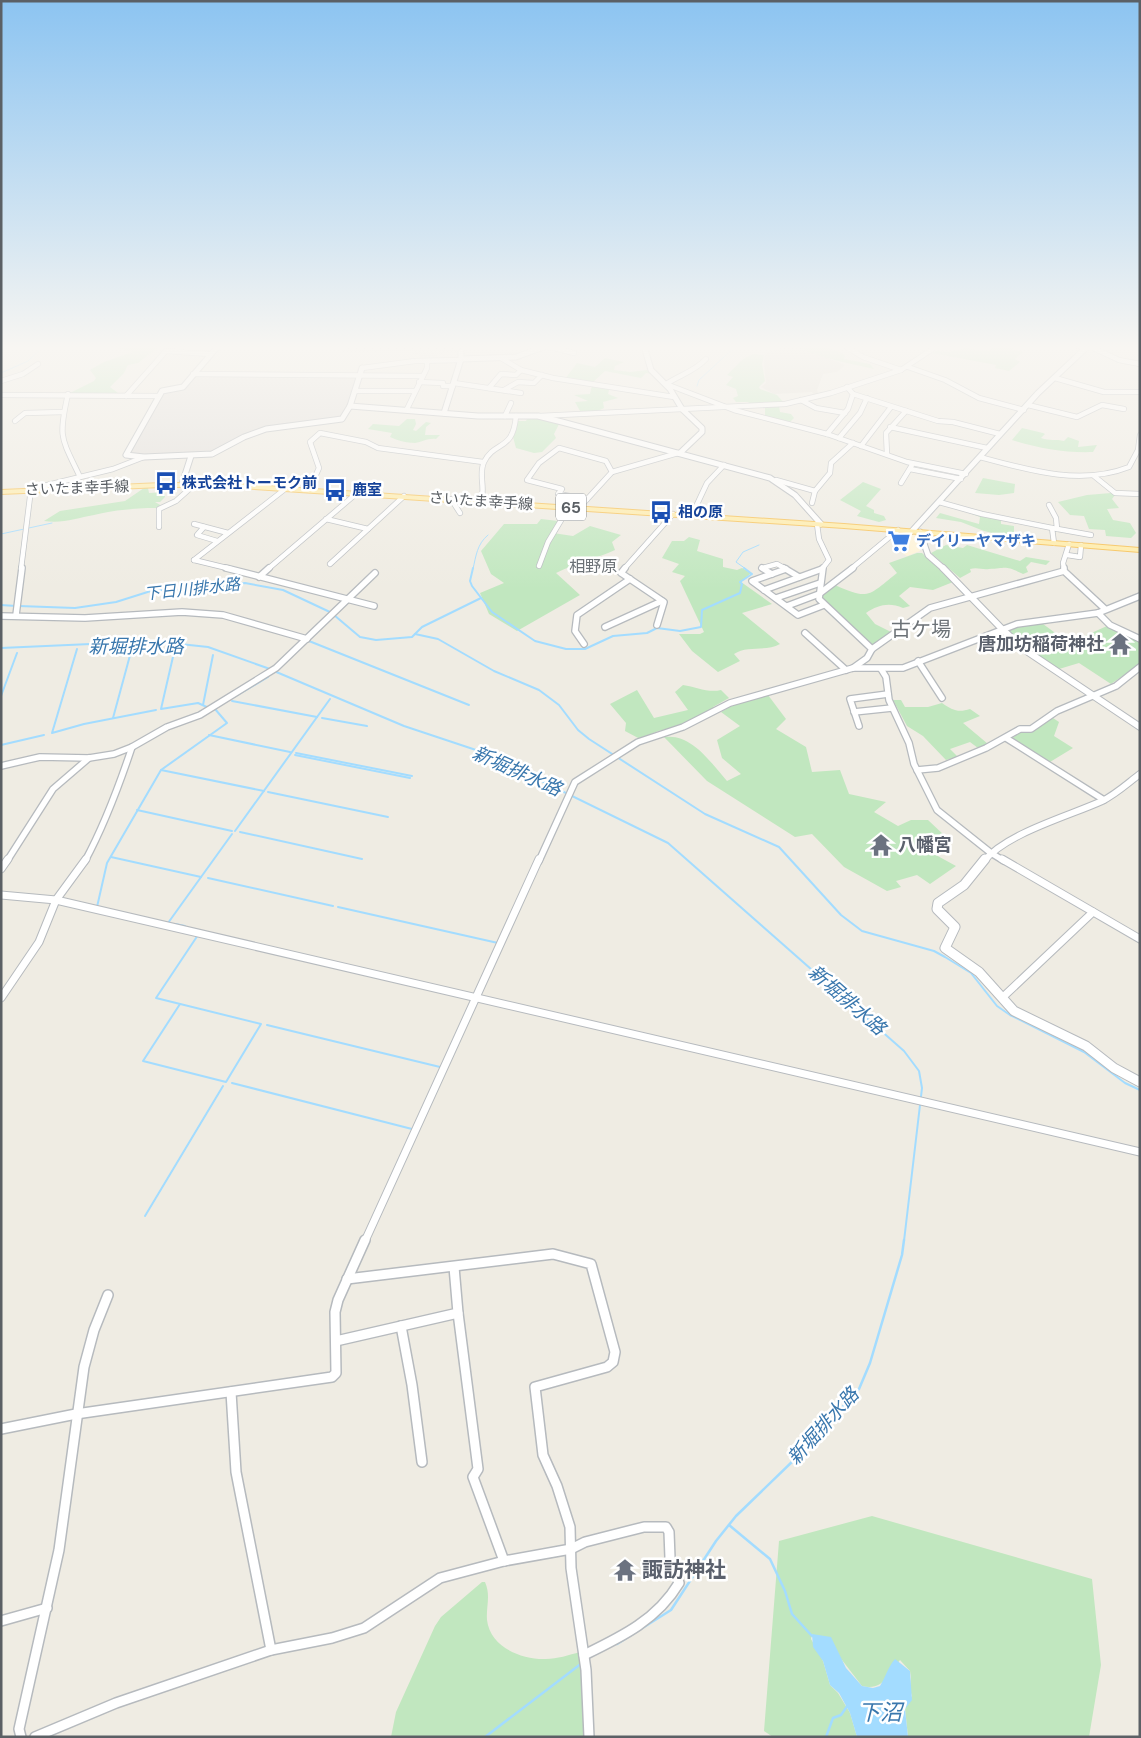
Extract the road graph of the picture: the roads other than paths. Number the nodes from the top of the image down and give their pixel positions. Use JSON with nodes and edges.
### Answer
{"nodes":[{"id":1,"x":61,"y":427,"type":"edge"},
{"id":2,"x":141,"y":427,"type":"edge"},
{"id":3,"x":279,"y":427,"type":"edge"},
{"id":4,"x":320,"y":427,"type":"edge"},
{"id":5,"x":515,"y":427,"type":"edge"},
{"id":6,"x":580,"y":427,"type":"edge"},
{"id":7,"x":699,"y":427,"type":"edge"},
{"id":8,"x":802,"y":427,"type":"edge"},
{"id":9,"x":833,"y":427,"type":"edge"},
{"id":10,"x":849,"y":427,"type":"edge"},
{"id":11,"x":876,"y":427,"type":"edge"},
{"id":12,"x":890,"y":427,"type":"joint"},
{"id":13,"x":973,"y":427,"type":"edge"},
{"id":14,"x":1007,"y":427,"type":"edge"},
{"id":15,"x":320,"y":433,"type":"junction"},
{"id":16,"x":827,"y":434,"type":"junction"},
{"id":17,"x":1000,"y":434,"type":"junction"},
{"id":18,"x":1140,"y":435,"type":"edge"},
{"id":19,"x":839,"y":438,"type":"junction"},
{"id":20,"x":853,"y":443,"type":"junction"},
{"id":21,"x":861,"y":446,"type":"junction"},
{"id":22,"x":986,"y":448,"type":"junction"},
{"id":23,"x":1139,"y":450,"type":"edge"},
{"id":24,"x":679,"y":453,"type":"junction"},
{"id":25,"x":887,"y":454,"type":"junction"},
{"id":26,"x":190,"y":456,"type":"junction"},
{"id":27,"x":1138,"y":456,"type":"edge"},
{"id":28,"x":144,"y":457,"type":"junction"},
{"id":29,"x":980,"y":457,"type":"junction"},
{"id":30,"x":483,"y":462,"type":"junction"},
{"id":31,"x":913,"y":463,"type":"junction"},
{"id":32,"x":724,"y":465,"type":"junction"},
{"id":33,"x":910,"y":469,"type":"junction"},
{"id":34,"x":612,"y":472,"type":"junction"},
{"id":35,"x":966,"y":474,"type":"junction"},
{"id":36,"x":1094,"y":476,"type":"junction"},
{"id":37,"x":80,"y":477,"type":"junction"},
{"id":38,"x":961,"y":479,"type":"junction"},
{"id":39,"x":776,"y":480,"type":"junction"},
{"id":40,"x":901,"y":483,"type":"dead end"},
{"id":41,"x":182,"y":484,"type":"junction"},
{"id":42,"x":195,"y":484,"type":"junction"},
{"id":43,"x":31,"y":489,"type":"junction"},
{"id":44,"x":284,"y":489,"type":"junction"},
{"id":45,"x":309,"y":490,"type":"junction"},
{"id":46,"x":815,"y":490,"type":"junction"},
{"id":47,"x":1,"y":492,"type":"edge"},
{"id":48,"x":357,"y":493,"type":"junction"},
{"id":49,"x":1140,"y":494,"type":"edge"},
{"id":50,"x":404,"y":496,"type":"junction"},
{"id":51,"x":451,"y":499,"type":"junction"},
{"id":52,"x":587,"y":499,"type":"junction"},
{"id":53,"x":481,"y":501,"type":"junction"},
{"id":54,"x":812,"y":502,"type":"dead end"},
{"id":55,"x":939,"y":502,"type":"junction"},
{"id":56,"x":1049,"y":505,"type":"dead end"},
{"id":57,"x":569,"y":507,"type":"junction"},
{"id":58,"x":579,"y":508,"type":"junction"},
{"id":59,"x":460,"y":513,"type":"dead end"},
{"id":60,"x":674,"y":514,"type":"junction"},
{"id":61,"x":692,"y":516,"type":"junction"},
{"id":62,"x":326,"y":519,"type":"junction"},
{"id":63,"x":194,"y":524,"type":"dead end"},
{"id":64,"x":819,"y":524,"type":"junction"},
{"id":65,"x":159,"y":527,"type":"dead end"},
{"id":66,"x":204,"y":527,"type":"junction"},
{"id":67,"x":1055,"y":528,"type":"junction"},
{"id":68,"x":368,"y":529,"type":"junction"},
{"id":69,"x":898,"y":530,"type":"junction"},
{"id":70,"x":916,"y":531,"type":"junction"},
{"id":71,"x":228,"y":533,"type":"junction"},
{"id":72,"x":1090,"y":535,"type":"dead end"},
{"id":73,"x":217,"y":541,"type":"junction"},
{"id":74,"x":1054,"y":543,"type":"junction"},
{"id":75,"x":1069,"y":544,"type":"junction"},
{"id":76,"x":1081,"y":545,"type":"junction"},
{"id":77,"x":1140,"y":550,"type":"edge"},
{"id":78,"x":1067,"y":555,"type":"junction"},
{"id":79,"x":330,"y":564,"type":"dead end"},
{"id":80,"x":539,"y":566,"type":"dead end"},
{"id":81,"x":786,"y":569,"type":"junction"},
{"id":82,"x":822,"y":569,"type":"junction"},
{"id":83,"x":1064,"y":571,"type":"junction"},
{"id":84,"x":375,"y":573,"type":"dead end"},
{"id":85,"x":772,"y":574,"type":"junction"},
{"id":86,"x":259,"y":577,"type":"junction"},
{"id":87,"x":796,"y":578,"type":"junction"},
{"id":88,"x":630,"y":579,"type":"junction"},
{"id":89,"x":820,"y":583,"type":"junction"},
{"id":90,"x":802,"y":588,"type":"junction"},
{"id":91,"x":764,"y":590,"type":"junction"},
{"id":92,"x":819,"y":594,"type":"junction"},
{"id":93,"x":971,"y":596,"type":"junction"},
{"id":94,"x":1140,"y":596,"type":"edge"},
{"id":95,"x":811,"y":597,"type":"junction"},
{"id":96,"x":776,"y":598,"type":"junction"},
{"id":97,"x":347,"y":600,"type":"junction"},
{"id":98,"x":662,"y":601,"type":"junction"},
{"id":99,"x":824,"y":605,"type":"junction"},
{"id":100,"x":374,"y":606,"type":"dead end"},
{"id":101,"x":787,"y":606,"type":"junction"},
{"id":102,"x":1105,"y":609,"type":"junction"},
{"id":103,"x":1098,"y":612,"type":"junction"},
{"id":104,"x":16,"y":615,"type":"junction"},
{"id":105,"x":798,"y":615,"type":"junction"},
{"id":106,"x":1,"y":616,"type":"edge"},
{"id":107,"x":804,"y":619,"type":"dead end"},
{"id":108,"x":657,"y":625,"type":"dead end"},
{"id":109,"x":605,"y":627,"type":"dead end"},
{"id":110,"x":1001,"y":628,"type":"junction"},
{"id":111,"x":805,"y":633,"type":"dead end"},
{"id":112,"x":306,"y":639,"type":"junction"},
{"id":113,"x":1140,"y":639,"type":"edge"},
{"id":114,"x":584,"y":644,"type":"dead end"},
{"id":115,"x":872,"y":649,"type":"junction"},
{"id":116,"x":867,"y":658,"type":"junction"},
{"id":117,"x":918,"y":661,"type":"junction"},
{"id":118,"x":1140,"y":666,"type":"edge"},
{"id":119,"x":852,"y":668,"type":"junction"},
{"id":120,"x":878,"y":669,"type":"junction"},
{"id":121,"x":846,"y":670,"type":"junction"},
{"id":122,"x":888,"y":694,"type":"junction"},
{"id":123,"x":1094,"y":696,"type":"junction"},
{"id":124,"x":942,"y":698,"type":"dead end"},
{"id":125,"x":892,"y":708,"type":"junction"},
{"id":126,"x":854,"y":712,"type":"junction"},
{"id":127,"x":859,"y":726,"type":"dead end"},
{"id":128,"x":1140,"y":727,"type":"edge"},
{"id":129,"x":1006,"y":738,"type":"junction"},
{"id":130,"x":132,"y":747,"type":"junction"},
{"id":131,"x":88,"y":758,"type":"junction"},
{"id":132,"x":1,"y":766,"type":"edge"},
{"id":133,"x":917,"y":770,"type":"junction"},
{"id":134,"x":1140,"y":774,"type":"edge"},
{"id":135,"x":1104,"y":800,"type":"junction"},
{"id":136,"x":991,"y":853,"type":"junction"},
{"id":137,"x":1,"y":869,"type":"edge"},
{"id":138,"x":1,"y":895,"type":"edge"},
{"id":139,"x":56,"y":900,"type":"junction"},
{"id":140,"x":1093,"y":912,"type":"junction"},
{"id":141,"x":1140,"y":939,"type":"edge"},
{"id":142,"x":476,"y":997,"type":"junction"},
{"id":143,"x":1003,"y":997,"type":"junction"},
{"id":144,"x":1,"y":998,"type":"edge"},
{"id":145,"x":1140,"y":1082,"type":"edge"},
{"id":146,"x":1140,"y":1152,"type":"edge"},
{"id":147,"x":454,"y":1267,"type":"junction"},
{"id":148,"x":347,"y":1279,"type":"junction"},
{"id":149,"x":108,"y":1295,"type":"dead end"},
{"id":150,"x":458,"y":1313,"type":"junction"},
{"id":151,"x":401,"y":1326,"type":"junction"},
{"id":152,"x":336,"y":1342,"type":"junction"},
{"id":153,"x":231,"y":1392,"type":"junction"},
{"id":154,"x":76,"y":1414,"type":"junction"},
{"id":155,"x":1,"y":1430,"type":"edge"},
{"id":156,"x":422,"y":1462,"type":"dead end"},
{"id":157,"x":571,"y":1549,"type":"junction"},
{"id":158,"x":504,"y":1561,"type":"junction"},
{"id":159,"x":47,"y":1608,"type":"junction"},
{"id":160,"x":1,"y":1621,"type":"edge"},
{"id":161,"x":271,"y":1650,"type":"junction"},
{"id":162,"x":584,"y":1655,"type":"junction"},
{"id":163,"x":21,"y":1737,"type":"edge"},
{"id":164,"x":35,"y":1737,"type":"edge"},
{"id":165,"x":589,"y":1737,"type":"edge"}],
"edges":[{"from":1,"to":37,"type":"street"},
{"from":2,"to":28,"type":"street"},
{"from":3,"to":26,"type":"street"},
{"from":4,"to":15,"type":"street"},
{"from":5,"to":30,"type":"street"},
{"from":6,"to":24,"type":"street"},
{"from":7,"to":24,"type":"street"},
{"from":8,"to":16,"type":"street"},
{"from":9,"to":16,"type":"street"},
{"from":10,"to":19,"type":"street"},
{"from":11,"to":21,"type":"street"},
{"from":12,"to":22,"type":"street"},
{"from":12,"to":25,"type":"street"},
{"from":13,"to":17,"type":"street"},
{"from":14,"to":17,"type":"street"},
{"from":15,"to":30,"type":"street"},
{"from":15,"to":45,"type":"street"},
{"from":16,"to":19,"type":"street"},
{"from":17,"to":22,"type":"street"},
{"from":18,"to":23,"type":"street"},
{"from":19,"to":20,"type":"street"},
{"from":20,"to":21,"type":"street"},
{"from":20,"to":46,"type":"street"},
{"from":21,"to":25,"type":"street"},
{"from":22,"to":29,"type":"street"},
{"from":23,"to":27,"type":"street"},
{"from":24,"to":32,"type":"street"},
{"from":24,"to":34,"type":"street"},
{"from":25,"to":31,"type":"street"},
{"from":26,"to":28,"type":"street"},
{"from":26,"to":41,"type":"street"},
{"from":27,"to":36,"type":"street"},
{"from":28,"to":37,"type":"street"},
{"from":29,"to":35,"type":"street"},
{"from":29,"to":36,"type":"street"},
{"from":30,"to":53,"type":"street"},
{"from":31,"to":33,"type":"street"},
{"from":31,"to":35,"type":"street"},
{"from":32,"to":39,"type":"street"},
{"from":32,"to":61,"type":"street"},
{"from":33,"to":38,"type":"street"},
{"from":33,"to":40,"type":"street"},
{"from":34,"to":52,"type":"street"},
{"from":34,"to":52,"type":"street"},
{"from":35,"to":38,"type":"street"},
{"from":36,"to":49,"type":"street"},
{"from":37,"to":43,"type":"street"},
{"from":38,"to":55,"type":"street"},
{"from":39,"to":46,"type":"street"},
{"from":39,"to":64,"type":"street"},
{"from":41,"to":42,"type":"main road","name":"さいたま幸手線","number":"65"},
{"from":41,"to":43,"type":"main road","name":"さいたま幸手線","number":"65"},
{"from":42,"to":44,"type":"main road","name":"さいたま幸手線","number":"65"},
{"from":42,"to":65,"type":"street"},
{"from":43,"to":47,"type":"main road","name":"さいたま幸手線","number":"65"},
{"from":43,"to":104,"type":"street"},
{"from":44,"to":45,"type":"main road","name":"さいたま幸手線","number":"65"},
{"from":44,"to":71,"type":"street"},
{"from":45,"to":48,"type":"main road","name":"さいたま幸手線","number":"65"},
{"from":46,"to":54,"type":"street"},
{"from":48,"to":50,"type":"main road","name":"さいたま幸手線","number":"65"},
{"from":48,"to":62,"type":"street"},
{"from":50,"to":51,"type":"main road","name":"さいたま幸手線","number":"65"},
{"from":50,"to":68,"type":"street"},
{"from":51,"to":53,"type":"main road","name":"さいたま幸手線","number":"65"},
{"from":51,"to":59,"type":"street"},
{"from":52,"to":58,"type":"street"},
{"from":53,"to":57,"type":"main road","name":"さいたま幸手線","number":"65"},
{"from":55,"to":67,"type":"street"},
{"from":55,"to":70,"type":"street"},
{"from":56,"to":67,"type":"street"},
{"from":57,"to":58,"type":"main road","name":"さいたま幸手線","number":"65"},
{"from":57,"to":80,"type":"street"},
{"from":58,"to":60,"type":"main road","name":"さいたま幸手線","number":"65"},
{"from":60,"to":61,"type":"main road","name":"さいたま幸手線","number":"65"},
{"from":60,"to":88,"type":"street"},
{"from":61,"to":64,"type":"main road","name":"さいたま幸手線","number":"65"},
{"from":62,"to":68,"type":"street"},
{"from":62,"to":86,"type":"street"},
{"from":63,"to":66,"type":"street"},
{"from":64,"to":69,"type":"main road","name":"さいたま幸手線","number":"65"},
{"from":64,"to":82,"type":"street"},
{"from":66,"to":71,"type":"street"},
{"from":66,"to":73,"type":"street"},
{"from":67,"to":72,"type":"street"},
{"from":67,"to":74,"type":"street"},
{"from":68,"to":79,"type":"street"},
{"from":69,"to":70,"type":"main road","name":"さいたま幸手線","number":"65"},
{"from":69,"to":92,"type":"street"},
{"from":70,"to":74,"type":"main road","name":"さいたま幸手線","number":"65"},
{"from":70,"to":93,"type":"street"},
{"from":71,"to":73,"type":"street"},
{"from":73,"to":86,"type":"street"},
{"from":74,"to":75,"type":"main road","name":"さいたま幸手線","number":"65"},
{"from":75,"to":76,"type":"main road","name":"さいたま幸手線","number":"65"},
{"from":75,"to":78,"type":"street"},
{"from":76,"to":77,"type":"main road","name":"さいたま幸手線","number":"65"},
{"from":76,"to":78,"type":"street"},
{"from":78,"to":83,"type":"street"},
{"from":81,"to":85,"type":"street"},
{"from":81,"to":85,"type":"street"},
{"from":81,"to":87,"type":"street"},
{"from":82,"to":87,"type":"street"},
{"from":82,"to":89,"type":"street"},
{"from":83,"to":93,"type":"street"},
{"from":83,"to":102,"type":"street"},
{"from":84,"to":97,"type":"street"},
{"from":85,"to":91,"type":"street"},
{"from":86,"to":97,"type":"street"},
{"from":87,"to":90,"type":"street"},
{"from":87,"to":91,"type":"street"},
{"from":88,"to":98,"type":"street"},
{"from":88,"to":114,"type":"street"},
{"from":89,"to":90,"type":"street"},
{"from":89,"to":92,"type":"street"},
{"from":90,"to":95,"type":"street"},
{"from":90,"to":96,"type":"street"},
{"from":91,"to":96,"type":"street"},
{"from":92,"to":95,"type":"street"},
{"from":92,"to":99,"type":"street"},
{"from":93,"to":110,"type":"street"},
{"from":93,"to":115,"type":"street"},
{"from":94,"to":102,"type":"street"},
{"from":95,"to":101,"type":"street"},
{"from":96,"to":101,"type":"street"},
{"from":97,"to":100,"type":"street"},
{"from":97,"to":112,"type":"street"},
{"from":98,"to":108,"type":"street"},
{"from":98,"to":109,"type":"street"},
{"from":99,"to":105,"type":"street"},
{"from":99,"to":115,"type":"street"},
{"from":101,"to":105,"type":"street"},
{"from":102,"to":103,"type":"street"},
{"from":103,"to":110,"type":"street"},
{"from":103,"to":113,"type":"street"},
{"from":104,"to":106,"type":"street"},
{"from":104,"to":112,"type":"street"},
{"from":105,"to":107,"type":"street"},
{"from":110,"to":117,"type":"street"},
{"from":110,"to":123,"type":"street"},
{"from":111,"to":121,"type":"street"},
{"from":112,"to":130,"type":"street"},
{"from":115,"to":116,"type":"street"},
{"from":116,"to":119,"type":"street"},
{"from":116,"to":120,"type":"street"},
{"from":117,"to":120,"type":"street"},
{"from":117,"to":124,"type":"street"},
{"from":118,"to":123,"type":"street"},
{"from":119,"to":120,"type":"street"},
{"from":119,"to":121,"type":"street"},
{"from":120,"to":122,"type":"street"},
{"from":121,"to":142,"type":"street"},
{"from":122,"to":125,"type":"street"},
{"from":122,"to":126,"type":"street"},
{"from":123,"to":128,"type":"street"},
{"from":123,"to":129,"type":"street"},
{"from":125,"to":126,"type":"street"},
{"from":125,"to":133,"type":"street"},
{"from":126,"to":127,"type":"street"},
{"from":129,"to":133,"type":"street"},
{"from":129,"to":135,"type":"street"},
{"from":130,"to":131,"type":"street"},
{"from":130,"to":139,"type":"street"},
{"from":131,"to":132,"type":"street"},
{"from":131,"to":137,"type":"street"},
{"from":133,"to":136,"type":"street"},
{"from":134,"to":135,"type":"street"},
{"from":135,"to":136,"type":"street"},
{"from":136,"to":140,"type":"street"},
{"from":136,"to":143,"type":"street"},
{"from":138,"to":139,"type":"street"},
{"from":139,"to":142,"type":"street"},
{"from":139,"to":144,"type":"street"},
{"from":140,"to":141,"type":"street"},
{"from":140,"to":143,"type":"street"},
{"from":142,"to":146,"type":"street"},
{"from":142,"to":148,"type":"street"},
{"from":143,"to":145,"type":"street"},
{"from":147,"to":148,"type":"street"},
{"from":147,"to":150,"type":"street"},
{"from":147,"to":157,"type":"street"},
{"from":148,"to":152,"type":"street"},
{"from":149,"to":154,"type":"street"},
{"from":150,"to":151,"type":"street"},
{"from":150,"to":158,"type":"street"},
{"from":151,"to":152,"type":"street"},
{"from":151,"to":156,"type":"street"},
{"from":152,"to":153,"type":"street"},
{"from":153,"to":154,"type":"street"},
{"from":153,"to":161,"type":"street"},
{"from":154,"to":155,"type":"street"},
{"from":154,"to":159,"type":"street"},
{"from":157,"to":158,"type":"street"},
{"from":157,"to":162,"type":"street"},
{"from":157,"to":162,"type":"street"},
{"from":158,"to":161,"type":"street"},
{"from":159,"to":160,"type":"street"},
{"from":159,"to":163,"type":"street"},
{"from":161,"to":164,"type":"street"},
{"from":162,"to":165,"type":"street"}]}
